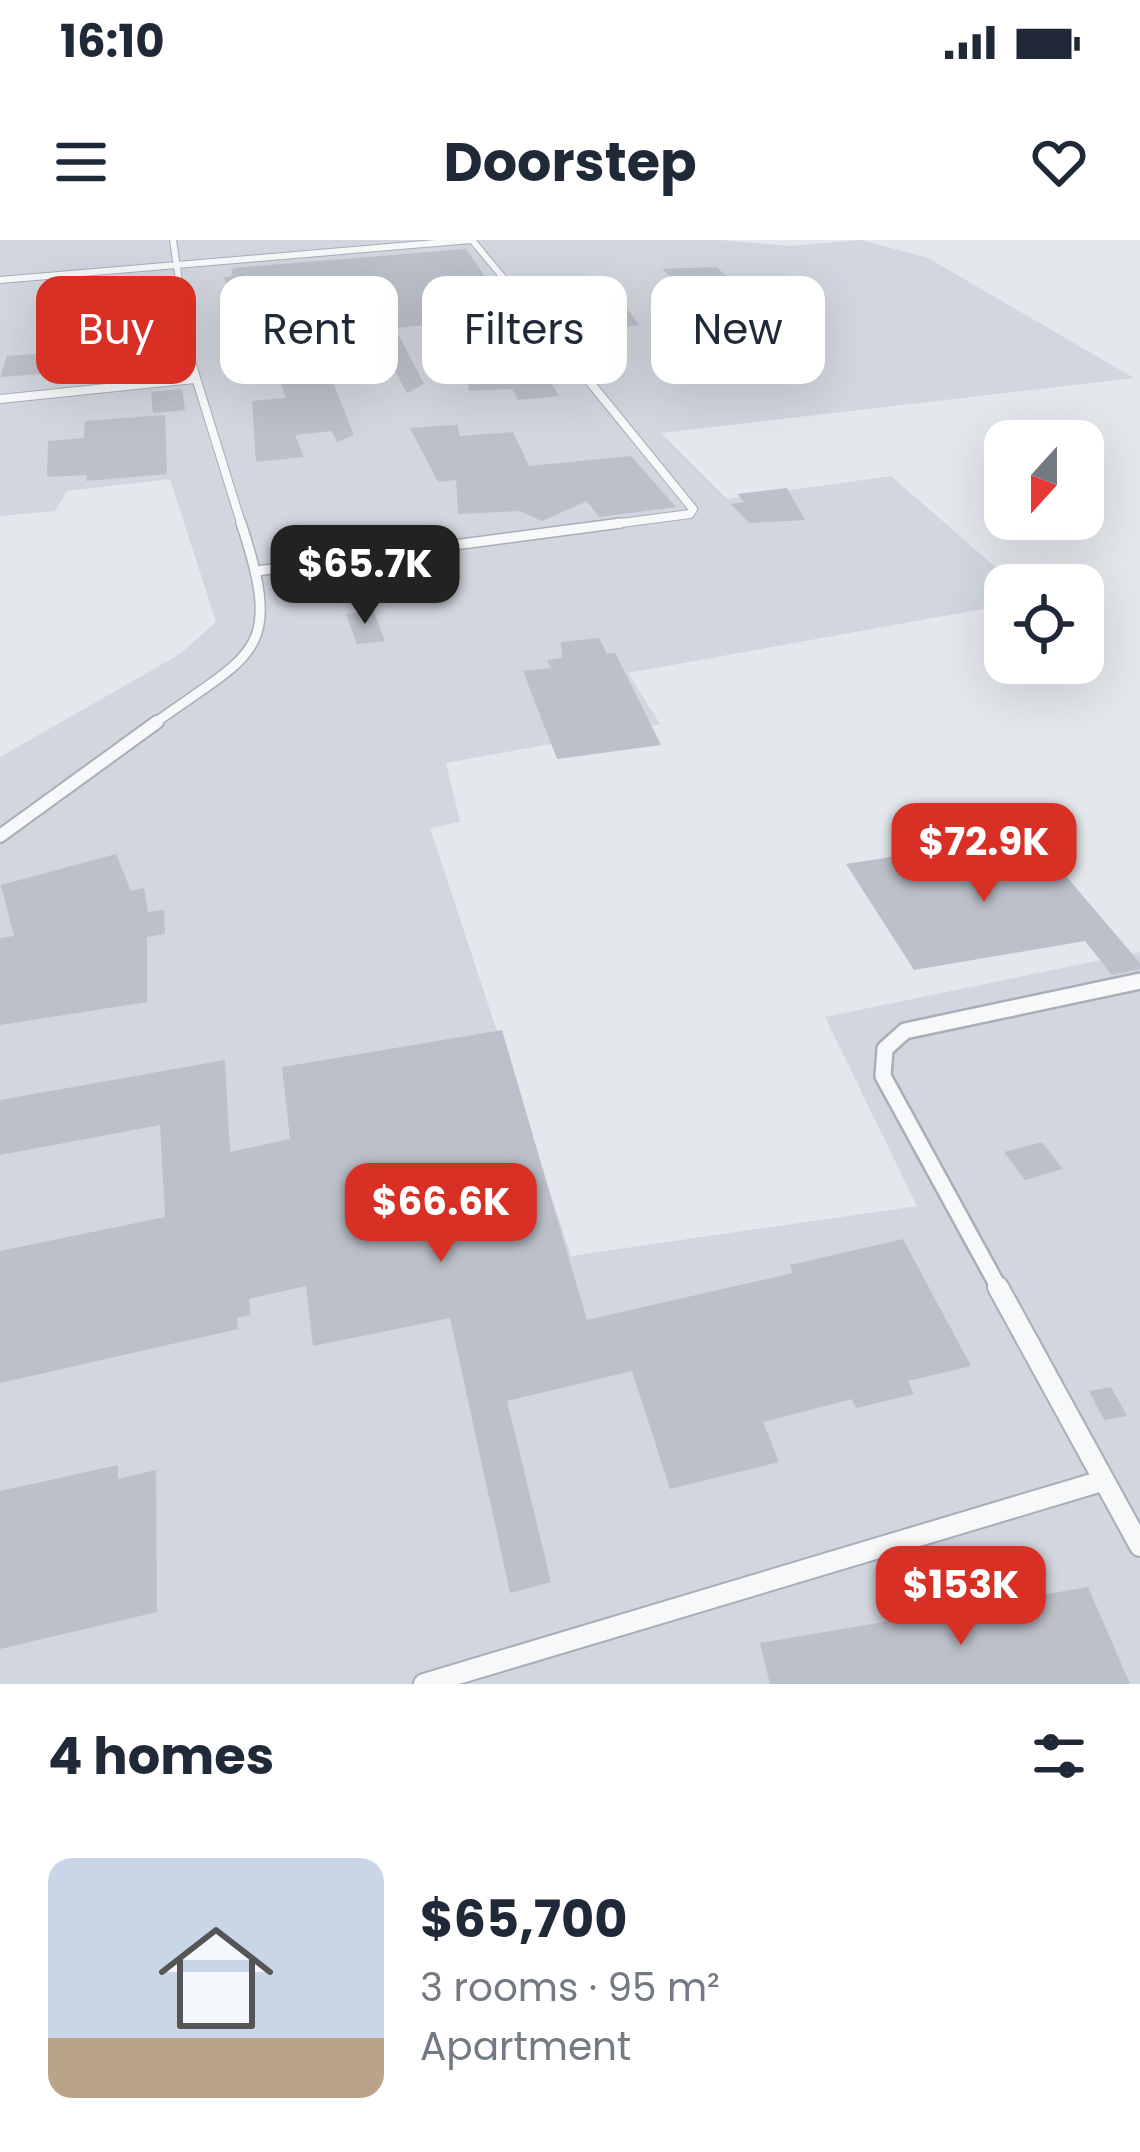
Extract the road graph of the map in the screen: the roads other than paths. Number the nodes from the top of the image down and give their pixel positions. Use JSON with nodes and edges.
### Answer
{"nodes":[{"id":1,"x":173,"y":240,"type":"edge"},
{"id":2,"x":471,"y":240,"type":"edge"},
{"id":3,"x":180,"y":264,"type":"junction"},
{"id":4,"x":181,"y":276,"type":"edge"},
{"id":5,"x":0,"y":280,"type":"edge"},
{"id":6,"x":153,"y":384,"type":"edge"},
{"id":7,"x":195,"y":384,"type":"edge"},
{"id":8,"x":0,"y":399,"type":"edge"},
{"id":9,"x":257,"y":571,"type":"junction"},
{"id":10,"x":0,"y":836,"type":"edge"},
{"id":11,"x":1140,"y":981,"type":"edge"},
{"id":12,"x":1102,"y":1481,"type":"junction"},
{"id":13,"x":1140,"y":1546,"type":"edge"},
{"id":14,"x":424,"y":1684,"type":"edge"}],
"edges":[{"from":1,"to":3,"type":"lane"},
{"from":2,"to":3,"type":"lane"},
{"from":2,"to":9,"type":"lane"},
{"from":3,"to":4,"type":"lane"},
{"from":3,"to":5,"type":"lane"},
{"from":6,"to":8,"type":"lane"},
{"from":7,"to":9,"type":"lane"},
{"from":9,"to":10,"type":"lane"},
{"from":11,"to":12,"type":"lane"},
{"from":12,"to":13,"type":"lane"},
{"from":12,"to":14,"type":"lane"}]}
